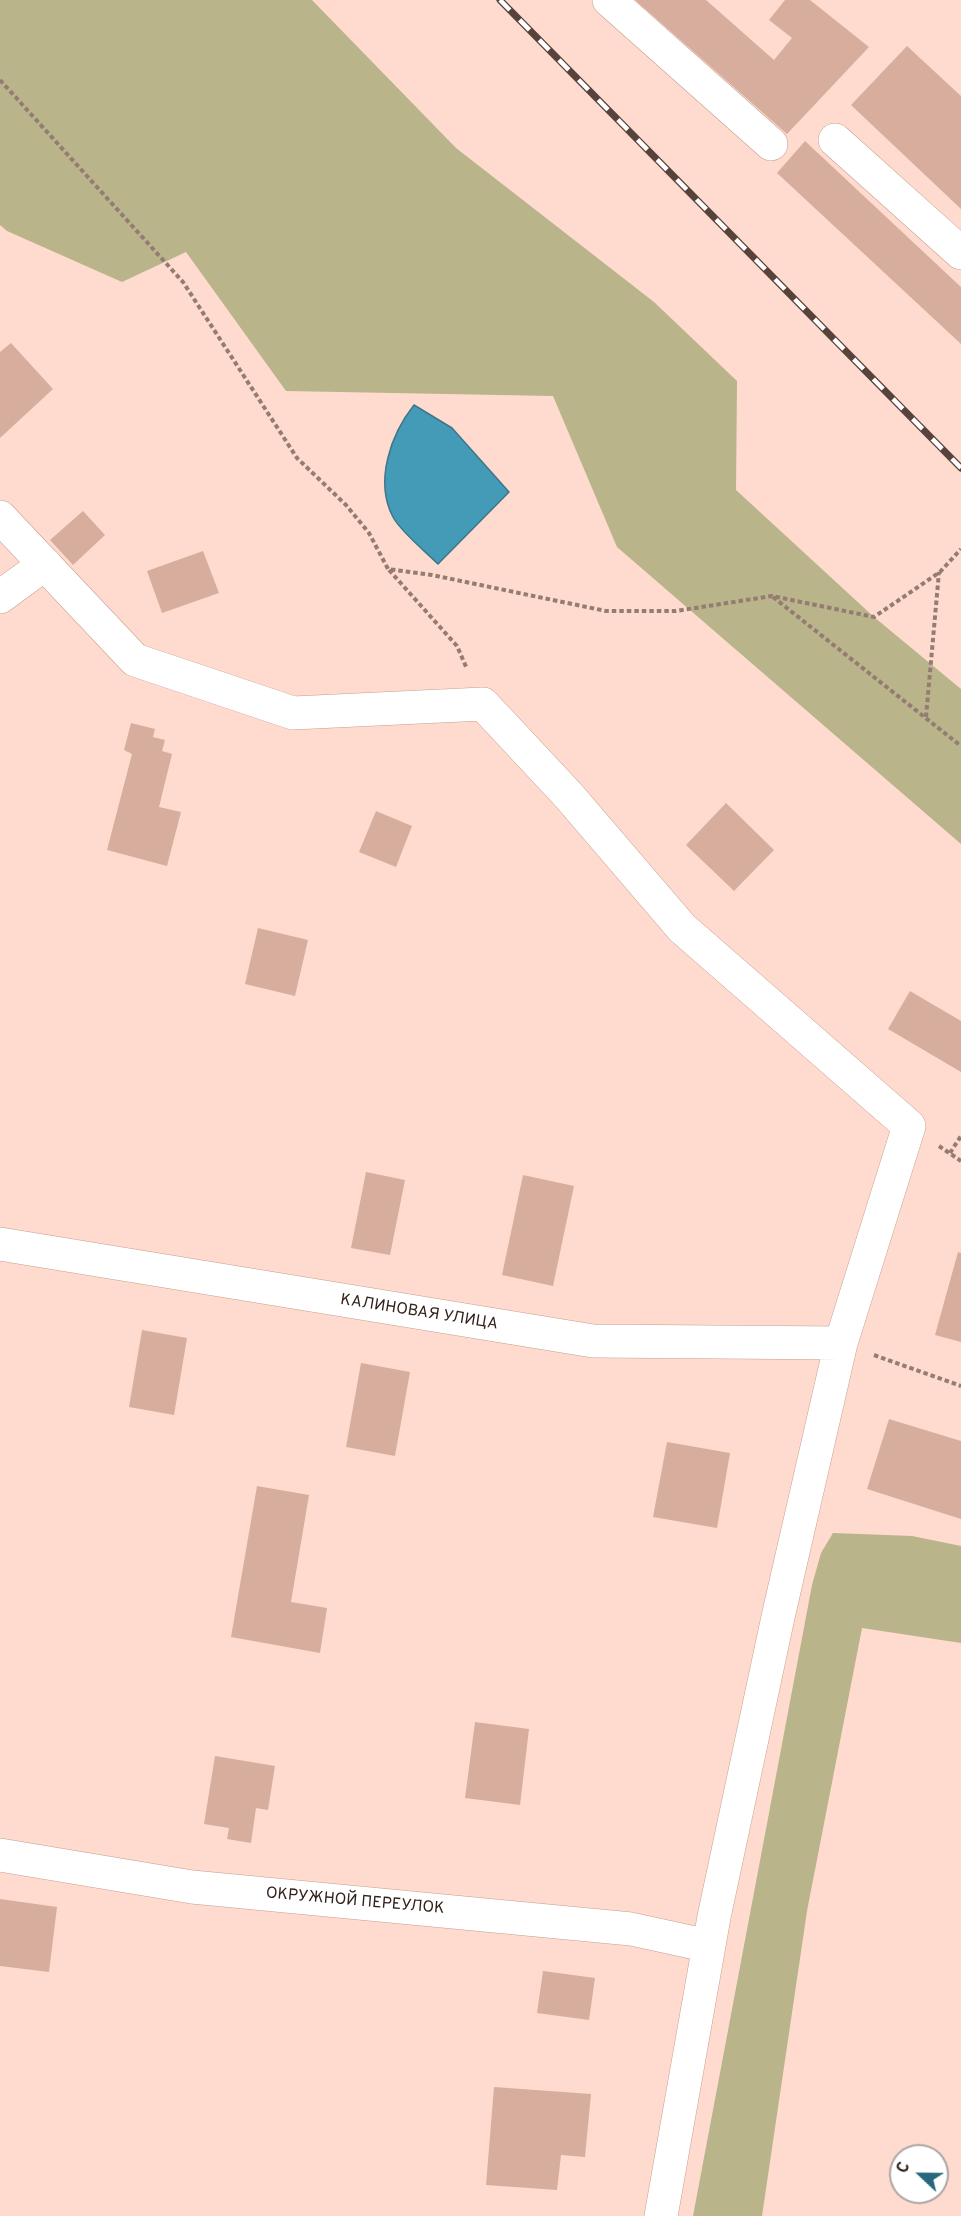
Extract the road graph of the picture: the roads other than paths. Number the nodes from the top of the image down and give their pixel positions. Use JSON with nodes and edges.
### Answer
{"nodes":[{"id":1,"x":609,"y":0,"type":"edge"},
{"id":2,"x":835,"y":140,"type":"dead end"},
{"id":3,"x":771,"y":144,"type":"dead end"},
{"id":4,"x":961,"y":253,"type":"edge"},
{"id":5,"x":0,"y":517,"type":"edge"},
{"id":6,"x":45,"y":564,"type":"junction"},
{"id":7,"x":0,"y":597,"type":"edge"},
{"id":8,"x":0,"y":1244,"type":"edge"},
{"id":9,"x":841,"y":1343,"type":"junction"},
{"id":10,"x":0,"y":1855,"type":"edge"},
{"id":11,"x":709,"y":1946,"type":"junction"},
{"id":12,"x":661,"y":2216,"type":"edge"}],
"edges":[{"from":1,"to":3,"type":"street"},
{"from":2,"to":4,"type":"street"},
{"from":5,"to":6,"type":"street"},
{"from":6,"to":7,"type":"street"},
{"from":6,"to":9,"type":"street"},
{"from":8,"to":9,"type":"street","name":"КАЛИНОВАЯ УЛИЦА"},
{"from":9,"to":11,"type":"street"},
{"from":10,"to":11,"type":"street","name":"ОКРУЖНОЙ ПЕРЕУЛОК"},
{"from":11,"to":12,"type":"street"}]}
